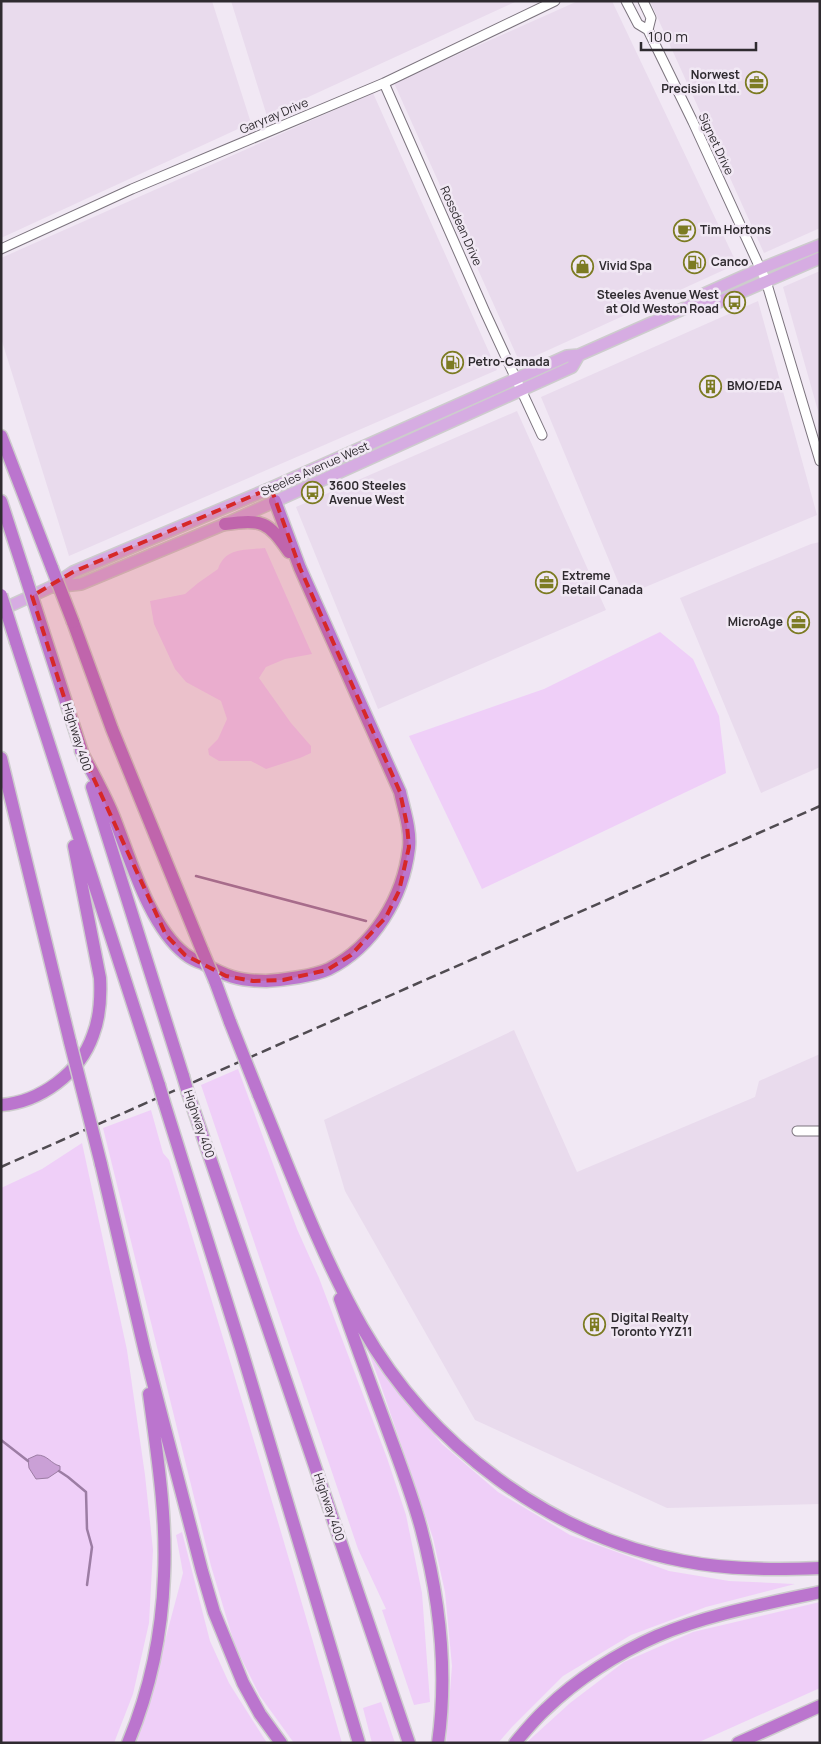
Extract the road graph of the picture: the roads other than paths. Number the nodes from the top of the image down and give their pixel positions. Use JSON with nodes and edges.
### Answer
{"nodes":[{"id":1,"x":555,"y":1,"type":"edge"},
{"id":2,"x":626,"y":1,"type":"edge"},
{"id":3,"x":643,"y":1,"type":"edge"},
{"id":4,"x":648,"y":30,"type":"junction"},
{"id":5,"x":384,"y":83,"type":"junction"},
{"id":6,"x":820,"y":245,"type":"edge"},
{"id":7,"x":1,"y":249,"type":"edge"},
{"id":8,"x":820,"y":258,"type":"edge"},
{"id":9,"x":760,"y":269,"type":"junction"},
{"id":10,"x":766,"y":281,"type":"junction"},
{"id":11,"x":694,"y":304,"type":"junction"},
{"id":12,"x":519,"y":384,"type":"junction"},
{"id":13,"x":542,"y":435,"type":"dead end"},
{"id":14,"x":1,"y":436,"type":"edge"},
{"id":15,"x":820,"y":461,"type":"edge"},
{"id":16,"x":271,"y":488,"type":"junction"},
{"id":17,"x":1,"y":501,"type":"edge"},
{"id":18,"x":275,"y":501,"type":"junction"},
{"id":19,"x":225,"y":524,"type":"junction"},
{"id":20,"x":300,"y":568,"type":"junction"},
{"id":21,"x":51,"y":587,"type":"junction"},
{"id":22,"x":1,"y":595,"type":"edge"},
{"id":23,"x":1,"y":610,"type":"edge"},
{"id":24,"x":81,"y":750,"type":"junction"},
{"id":25,"x":1,"y":758,"type":"edge"},
{"id":26,"x":59,"y":775,"type":"junction"},
{"id":27,"x":1,"y":1105,"type":"edge"},
{"id":28,"x":798,"y":1131,"type":"dead end"},
{"id":29,"x":820,"y":1131,"type":"edge"},
{"id":30,"x":321,"y":1246,"type":"junction"},
{"id":31,"x":144,"y":1352,"type":"junction"},
{"id":32,"x":820,"y":1568,"type":"edge"},
{"id":33,"x":820,"y":1592,"type":"edge"},
{"id":34,"x":820,"y":1706,"type":"edge"},
{"id":35,"x":128,"y":1743,"type":"edge"},
{"id":36,"x":281,"y":1743,"type":"edge"},
{"id":37,"x":359,"y":1743,"type":"edge"},
{"id":38,"x":409,"y":1743,"type":"edge"},
{"id":39,"x":438,"y":1743,"type":"edge"},
{"id":40,"x":515,"y":1743,"type":"edge"},
{"id":41,"x":738,"y":1743,"type":"edge"}],
"edges":[{"from":1,"to":5,"type":"street","name":"Garyray Drive"},
{"from":2,"to":4,"type":"street","name":"Signet Drive"},
{"from":3,"to":4,"type":"street","name":"Signet Drive"},
{"from":4,"to":9,"type":"street","name":"Signet Drive"},
{"from":5,"to":7,"type":"street","name":"Garyray Drive"},
{"from":5,"to":12,"type":"street","name":"Rossdean Drive"},
{"from":6,"to":9,"type":"main road","name":"Steeles Avenue West"},
{"from":8,"to":10,"type":"main road","name":"Steeles Avenue West"},
{"from":9,"to":10,"type":"street","name":"Signet Drive"},
{"from":9,"to":11,"type":"main road","name":"Steeles Avenue West"},
{"from":10,"to":11,"type":"main road","name":"Steeles Avenue West"},
{"from":10,"to":15,"type":"street","name":"Signet Drive"},
{"from":11,"to":12,"type":"main road","name":"Steeles Avenue West"},
{"from":12,"to":13,"type":"street","name":"Rossdean Drive"},
{"from":12,"to":16,"type":"main road","name":"Steeles Avenue West"},
{"from":12,"to":18,"type":"main road","name":"Steeles Avenue West"},
{"from":14,"to":30,"type":"highway","bridge":true},
{"from":16,"to":18,"type":"main road"},
{"from":16,"to":21,"type":"main road","name":"Steeles Avenue West"},
{"from":17,"to":24,"type":"highway","name":"Highway 400","bridge":true},
{"from":18,"to":19,"type":"main road","name":"Steeles Avenue West"},
{"from":18,"to":20,"type":"highway"},
{"from":19,"to":20,"type":"highway"},
{"from":19,"to":21,"type":"main road","name":"Steeles Avenue West"},
{"from":20,"to":24,"type":"highway"},
{"from":21,"to":23,"type":"main road","name":"Steeles Avenue West"},
{"from":22,"to":26,"type":"highway","name":"Highway 400","bridge":true},
{"from":24,"to":38,"type":"highway","name":"Highway 400","bridge":true},
{"from":25,"to":31,"type":"highway","bridge":true},
{"from":26,"to":27,"type":"highway"},
{"from":26,"to":37,"type":"highway","name":"Highway 400","bridge":true},
{"from":28,"to":29,"type":"street"},
{"from":30,"to":32,"type":"highway"},
{"from":30,"to":39,"type":"highway"},
{"from":31,"to":35,"type":"highway"},
{"from":31,"to":36,"type":"highway"},
{"from":33,"to":40,"type":"highway"},
{"from":34,"to":41,"type":"highway"}]}
